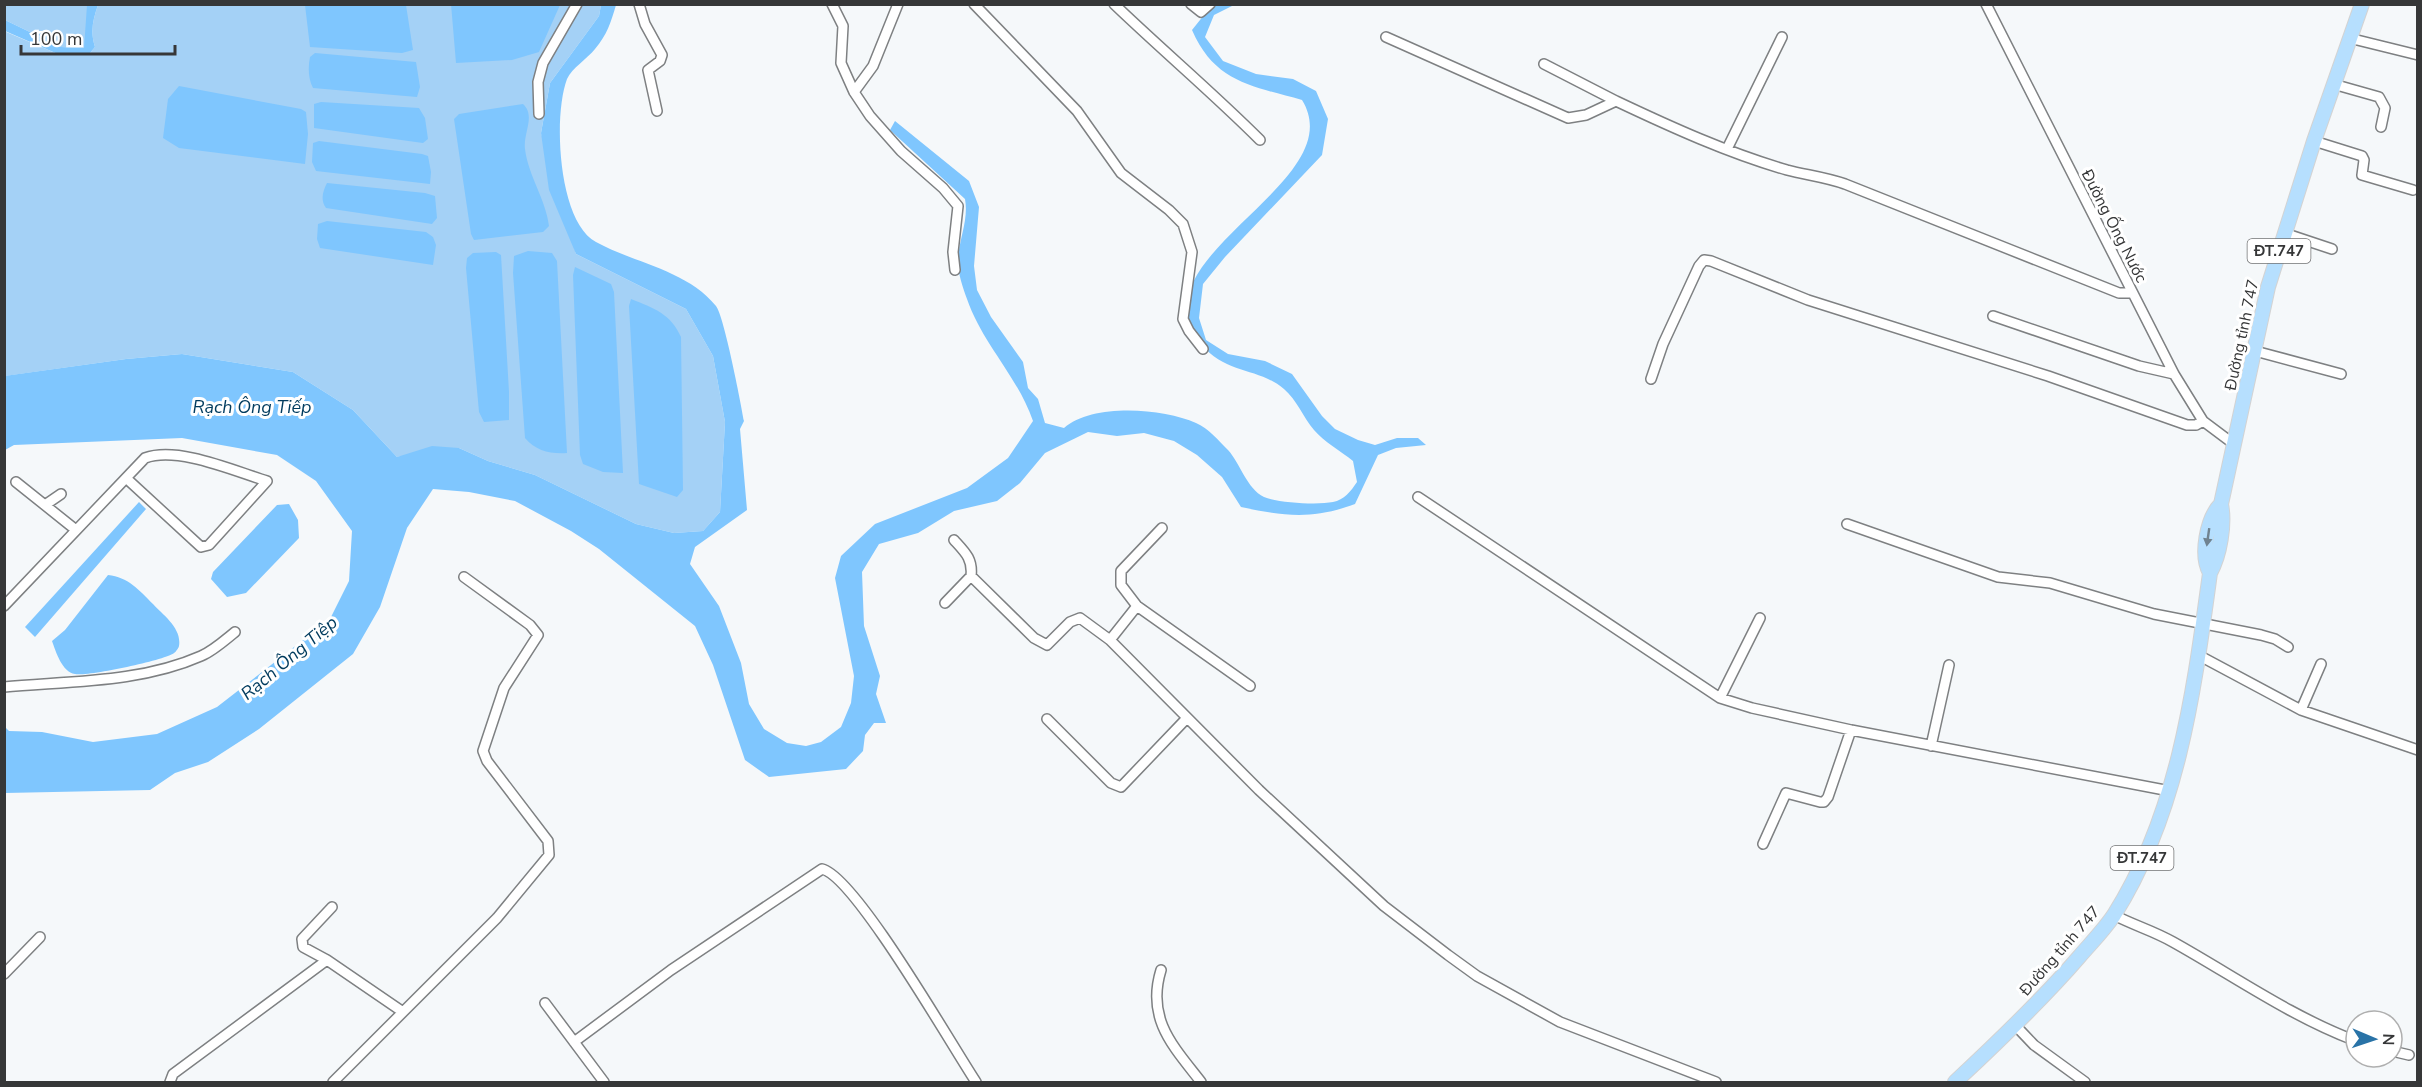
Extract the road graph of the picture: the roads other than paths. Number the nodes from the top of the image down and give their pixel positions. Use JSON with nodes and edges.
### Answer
{"nodes":[{"id":1,"x":577,"y":4,"type":"edge"},
{"id":2,"x":639,"y":4,"type":"edge"},
{"id":3,"x":832,"y":4,"type":"edge"},
{"id":4,"x":898,"y":4,"type":"edge"},
{"id":5,"x":974,"y":4,"type":"edge"},
{"id":6,"x":1114,"y":4,"type":"edge"},
{"id":7,"x":1191,"y":4,"type":"edge"},
{"id":8,"x":1210,"y":4,"type":"edge"},
{"id":9,"x":1986,"y":4,"type":"edge"},
{"id":10,"x":2362,"y":4,"type":"edge"},
{"id":11,"x":1386,"y":37,"type":"dead end"},
{"id":12,"x":1782,"y":37,"type":"dead end"},
{"id":13,"x":2349,"y":38,"type":"junction"},
{"id":14,"x":2418,"y":55,"type":"edge"},
{"id":15,"x":1544,"y":64,"type":"dead end"},
{"id":16,"x":2333,"y":84,"type":"junction"},
{"id":17,"x":854,"y":92,"type":"junction"},
{"id":18,"x":1616,"y":101,"type":"junction"},
{"id":19,"x":657,"y":111,"type":"dead end"},
{"id":20,"x":539,"y":114,"type":"dead end"},
{"id":21,"x":2381,"y":127,"type":"dead end"},
{"id":22,"x":1260,"y":140,"type":"dead end"},
{"id":23,"x":2314,"y":141,"type":"junction"},
{"id":24,"x":1727,"y":149,"type":"junction"},
{"id":25,"x":2413,"y":190,"type":"dead end"},
{"id":26,"x":2284,"y":233,"type":"junction"},
{"id":27,"x":2332,"y":249,"type":"dead end"},
{"id":28,"x":955,"y":270,"type":"dead end"},
{"id":29,"x":2131,"y":293,"type":"junction"},
{"id":30,"x":1993,"y":316,"type":"dead end"},
{"id":31,"x":1203,"y":349,"type":"dead end"},
{"id":32,"x":2254,"y":351,"type":"junction"},
{"id":33,"x":2174,"y":374,"type":"junction"},
{"id":34,"x":2341,"y":374,"type":"dead end"},
{"id":35,"x":1652,"y":379,"type":"dead end"},
{"id":36,"x":2203,"y":421,"type":"junction"},
{"id":37,"x":2235,"y":445,"type":"junction"},
{"id":38,"x":126,"y":478,"type":"junction"},
{"id":39,"x":16,"y":482,"type":"dead end"},
{"id":40,"x":61,"y":494,"type":"dead end"},
{"id":41,"x":1418,"y":497,"type":"dead end"},
{"id":42,"x":45,"y":505,"type":"junction"},
{"id":43,"x":1847,"y":524,"type":"dead end"},
{"id":44,"x":1162,"y":528,"type":"dead end"},
{"id":45,"x":76,"y":530,"type":"junction"},
{"id":46,"x":954,"y":540,"type":"dead end"},
{"id":47,"x":971,"y":576,"type":"junction"},
{"id":48,"x":464,"y":577,"type":"dead end"},
{"id":49,"x":6,"y":603,"type":"edge"},
{"id":50,"x":945,"y":603,"type":"dead end"},
{"id":51,"x":1137,"y":606,"type":"junction"},
{"id":52,"x":1760,"y":618,"type":"dead end"},
{"id":53,"x":2203,"y":623,"type":"junction"},
{"id":54,"x":235,"y":632,"type":"dead end"},
{"id":55,"x":1110,"y":640,"type":"junction"},
{"id":56,"x":2288,"y":647,"type":"dead end"},
{"id":57,"x":2200,"y":656,"type":"junction"},
{"id":58,"x":2320,"y":664,"type":"dead end"},
{"id":59,"x":1949,"y":665,"type":"dead end"},
{"id":60,"x":1250,"y":686,"type":"dead end"},
{"id":61,"x":4,"y":687,"type":"edge"},
{"id":62,"x":1720,"y":698,"type":"junction"},
{"id":63,"x":2301,"y":710,"type":"junction"},
{"id":64,"x":1187,"y":718,"type":"junction"},
{"id":65,"x":1047,"y":719,"type":"dead end"},
{"id":66,"x":1851,"y":730,"type":"junction"},
{"id":67,"x":1931,"y":746,"type":"junction"},
{"id":68,"x":2418,"y":750,"type":"edge"},
{"id":69,"x":2170,"y":791,"type":"junction"},
{"id":70,"x":1763,"y":844,"type":"dead end"},
{"id":71,"x":332,"y":907,"type":"dead end"},
{"id":72,"x":2114,"y":915,"type":"junction"},
{"id":73,"x":40,"y":938,"type":"dead end"},
{"id":74,"x":327,"y":960,"type":"junction"},
{"id":75,"x":1161,"y":970,"type":"dead end"},
{"id":76,"x":4,"y":974,"type":"edge"},
{"id":77,"x":545,"y":1003,"type":"dead end"},
{"id":78,"x":403,"y":1012,"type":"junction"},
{"id":79,"x":2015,"y":1026,"type":"junction"},
{"id":80,"x":2344,"y":1037,"type":"edge"},
{"id":81,"x":574,"y":1042,"type":"junction"},
{"id":82,"x":2404,"y":1054,"type":"edge"},
{"id":83,"x":2409,"y":1055,"type":"dead end"},
{"id":84,"x":170,"y":1083,"type":"edge"},
{"id":85,"x":333,"y":1083,"type":"edge"},
{"id":86,"x":604,"y":1083,"type":"edge"},
{"id":87,"x":976,"y":1083,"type":"edge"},
{"id":88,"x":1201,"y":1083,"type":"edge"},
{"id":89,"x":1716,"y":1083,"type":"edge"},
{"id":90,"x":1955,"y":1083,"type":"edge"},
{"id":91,"x":2085,"y":1083,"type":"edge"}],
"edges":[{"from":1,"to":20,"type":"street"},
{"from":2,"to":19,"type":"street"},
{"from":3,"to":17,"type":"street"},
{"from":4,"to":17,"type":"street"},
{"from":5,"to":31,"type":"street"},
{"from":6,"to":22,"type":"street"},
{"from":7,"to":8,"type":"street"},
{"from":9,"to":29,"type":"street","name":"Đường Ống Nước"},
{"from":10,"to":13,"type":"main road","name":"Đường tỉnh 747","number":"ĐT.747"},
{"from":11,"to":18,"type":"street"},
{"from":12,"to":24,"type":"street"},
{"from":13,"to":14,"type":"street"},
{"from":13,"to":16,"type":"main road","name":"Đường tỉnh 747","number":"ĐT.747"},
{"from":15,"to":18,"type":"street"},
{"from":16,"to":21,"type":"street"},
{"from":16,"to":23,"type":"main road","name":"Đường tỉnh 747","number":"ĐT.747"},
{"from":17,"to":28,"type":"street"},
{"from":18,"to":24,"type":"street"},
{"from":23,"to":25,"type":"street"},
{"from":23,"to":26,"type":"main road","name":"Đường tỉnh 747","number":"ĐT.747"},
{"from":24,"to":29,"type":"street"},
{"from":26,"to":27,"type":"street"},
{"from":26,"to":32,"type":"main road","name":"Đường tỉnh 747","number":"ĐT.747"},
{"from":29,"to":33,"type":"street","name":"Đường Ống Nước"},
{"from":30,"to":33,"type":"street"},
{"from":32,"to":34,"type":"street"},
{"from":32,"to":37,"type":"main road","name":"Đường tỉnh 747","number":"ĐT.747"},
{"from":33,"to":36,"type":"street","name":"Đường Ống Nước"},
{"from":35,"to":36,"type":"street"},
{"from":36,"to":37,"type":"street","name":"Đường Ống Nước"},
{"from":37,"to":53,"type":"main road","name":"Đường tỉnh 747","number":"ĐT.747"},
{"from":38,"to":38,"type":"street"},
{"from":38,"to":45,"type":"street"},
{"from":39,"to":42,"type":"street"},
{"from":40,"to":42,"type":"street"},
{"from":41,"to":62,"type":"street"},
{"from":42,"to":45,"type":"street"},
{"from":43,"to":53,"type":"street"},
{"from":44,"to":51,"type":"street"},
{"from":45,"to":49,"type":"street"},
{"from":46,"to":47,"type":"street"},
{"from":47,"to":50,"type":"street"},
{"from":47,"to":55,"type":"street"},
{"from":48,"to":78,"type":"street"},
{"from":51,"to":55,"type":"street"},
{"from":51,"to":60,"type":"street"},
{"from":52,"to":62,"type":"street"},
{"from":53,"to":56,"type":"street"},
{"from":53,"to":57,"type":"main road","name":"Đường tỉnh 747","number":"ĐT.747"},
{"from":54,"to":61,"type":"street"},
{"from":55,"to":64,"type":"street"},
{"from":57,"to":63,"type":"street"},
{"from":57,"to":69,"type":"main road","name":"Đường tỉnh 747","number":"ĐT.747"},
{"from":58,"to":63,"type":"street"},
{"from":59,"to":67,"type":"street"},
{"from":62,"to":66,"type":"street"},
{"from":63,"to":68,"type":"street"},
{"from":64,"to":65,"type":"street"},
{"from":64,"to":89,"type":"street"},
{"from":66,"to":67,"type":"street"},
{"from":66,"to":70,"type":"street"},
{"from":67,"to":69,"type":"street"},
{"from":69,"to":72,"type":"main road","name":"Đường tỉnh 747","number":"ĐT.747"},
{"from":71,"to":74,"type":"street"},
{"from":72,"to":79,"type":"main road","name":"Đường tỉnh 747","number":"ĐT.747"},
{"from":72,"to":80,"type":"street"},
{"from":73,"to":76,"type":"street"},
{"from":74,"to":78,"type":"street"},
{"from":74,"to":84,"type":"street"},
{"from":75,"to":88,"type":"street"},
{"from":77,"to":81,"type":"street"},
{"from":78,"to":85,"type":"street"},
{"from":79,"to":90,"type":"main road","name":"Đường tỉnh 747","number":"ĐT.747"},
{"from":79,"to":91,"type":"street"},
{"from":81,"to":86,"type":"street"},
{"from":81,"to":87,"type":"street"},
{"from":82,"to":83,"type":"street"}]}
